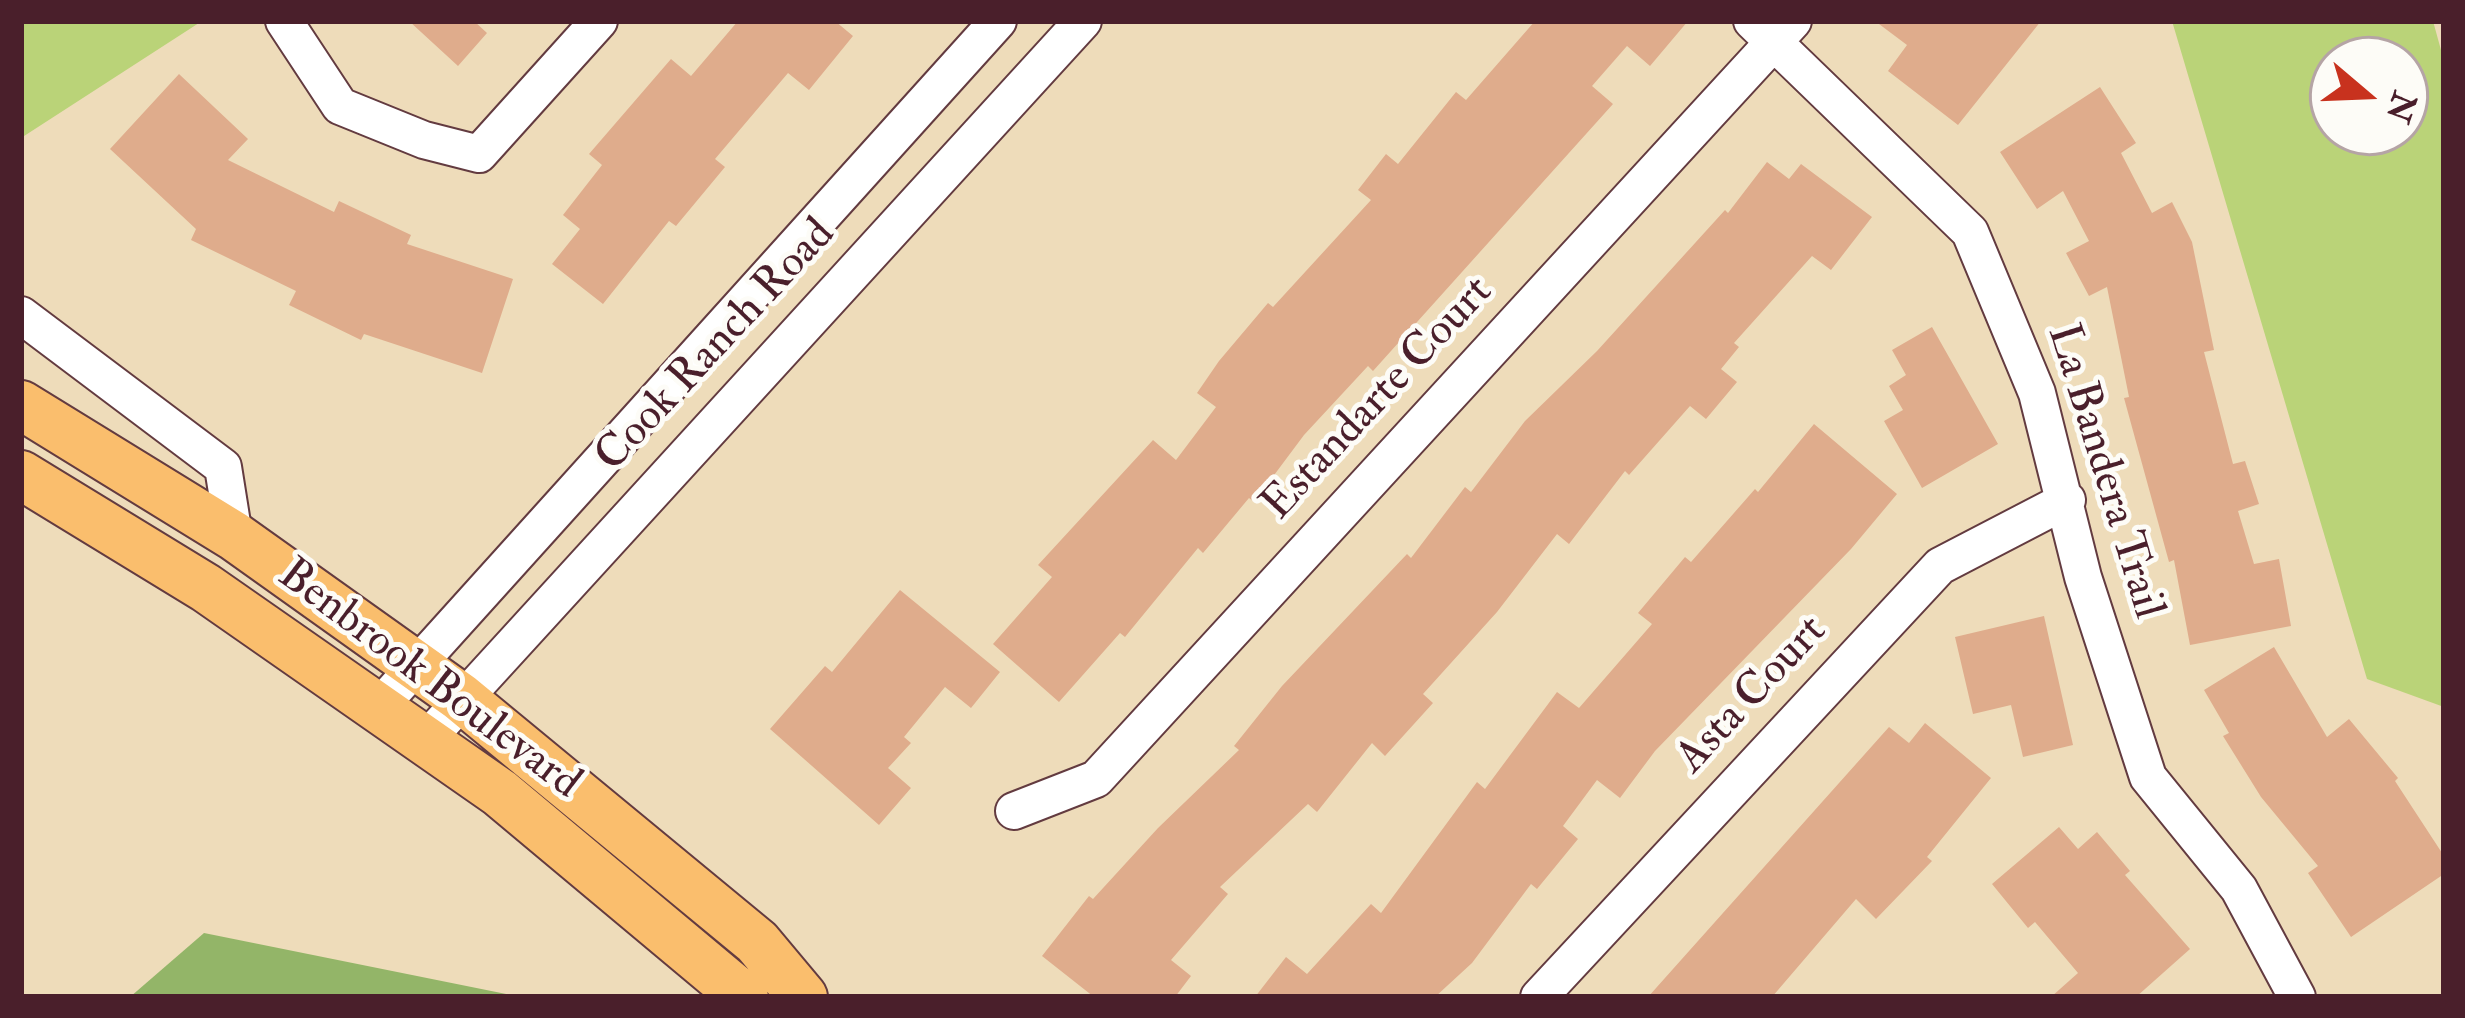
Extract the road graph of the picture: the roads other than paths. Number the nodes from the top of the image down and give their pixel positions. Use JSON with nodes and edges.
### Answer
{"nodes":[{"id":1,"x":284,"y":21,"type":"edge"},
{"id":2,"x":599,"y":21,"type":"edge"},
{"id":3,"x":998,"y":21,"type":"edge"},
{"id":4,"x":1084,"y":21,"type":"edge"},
{"id":5,"x":1773,"y":28,"type":"edge"},
{"id":6,"x":21,"y":314,"type":"edge"},
{"id":7,"x":21,"y":405,"type":"edge"},
{"id":8,"x":21,"y":475,"type":"edge"},
{"id":9,"x":2067,"y":500,"type":"junction"},
{"id":10,"x":234,"y":536,"type":"junction"},
{"id":11,"x":414,"y":663,"type":"junction"},
{"id":12,"x":460,"y":697,"type":"junction"},
{"id":13,"x":379,"y":707,"type":"junction"},
{"id":14,"x":425,"y":741,"type":"junction"},
{"id":15,"x":1014,"y":811,"type":"dead end"},
{"id":16,"x":744,"y":997,"type":"edge"},
{"id":17,"x":803,"y":997,"type":"edge"},
{"id":18,"x":1539,"y":997,"type":"edge"},
{"id":19,"x":2297,"y":997,"type":"edge"}],
"edges":[{"from":1,"to":2,"type":"street"},
{"from":3,"to":11,"type":"street","name":"Cook Ranch Road"},
{"from":4,"to":12,"type":"street","name":"Cook Ranch Road"},
{"from":5,"to":9,"type":"street","name":"La Bandera Trail"},
{"from":5,"to":15,"type":"street","name":"Estandarte Court"},
{"from":6,"to":10,"type":"street"},
{"from":7,"to":10,"type":"main road","name":"Benbrook Boulevard"},
{"from":8,"to":13,"type":"main road","name":"Benbrook Boulevard"},
{"from":9,"to":18,"type":"street","name":"Asta Court"},
{"from":9,"to":19,"type":"street","name":"La Bandera Trail"},
{"from":10,"to":11,"type":"main road","name":"Benbrook Boulevard"},
{"from":11,"to":12,"type":"main road","name":"Benbrook Boulevard"},
{"from":11,"to":13,"type":"street","name":"Cook Ranch Road"},
{"from":12,"to":14,"type":"street","name":"Cook Ranch Road"},
{"from":12,"to":17,"type":"main road","name":"Benbrook Boulevard"},
{"from":13,"to":14,"type":"main road","name":"Benbrook Boulevard"},
{"from":14,"to":16,"type":"main road","name":"Benbrook Boulevard"}]}
